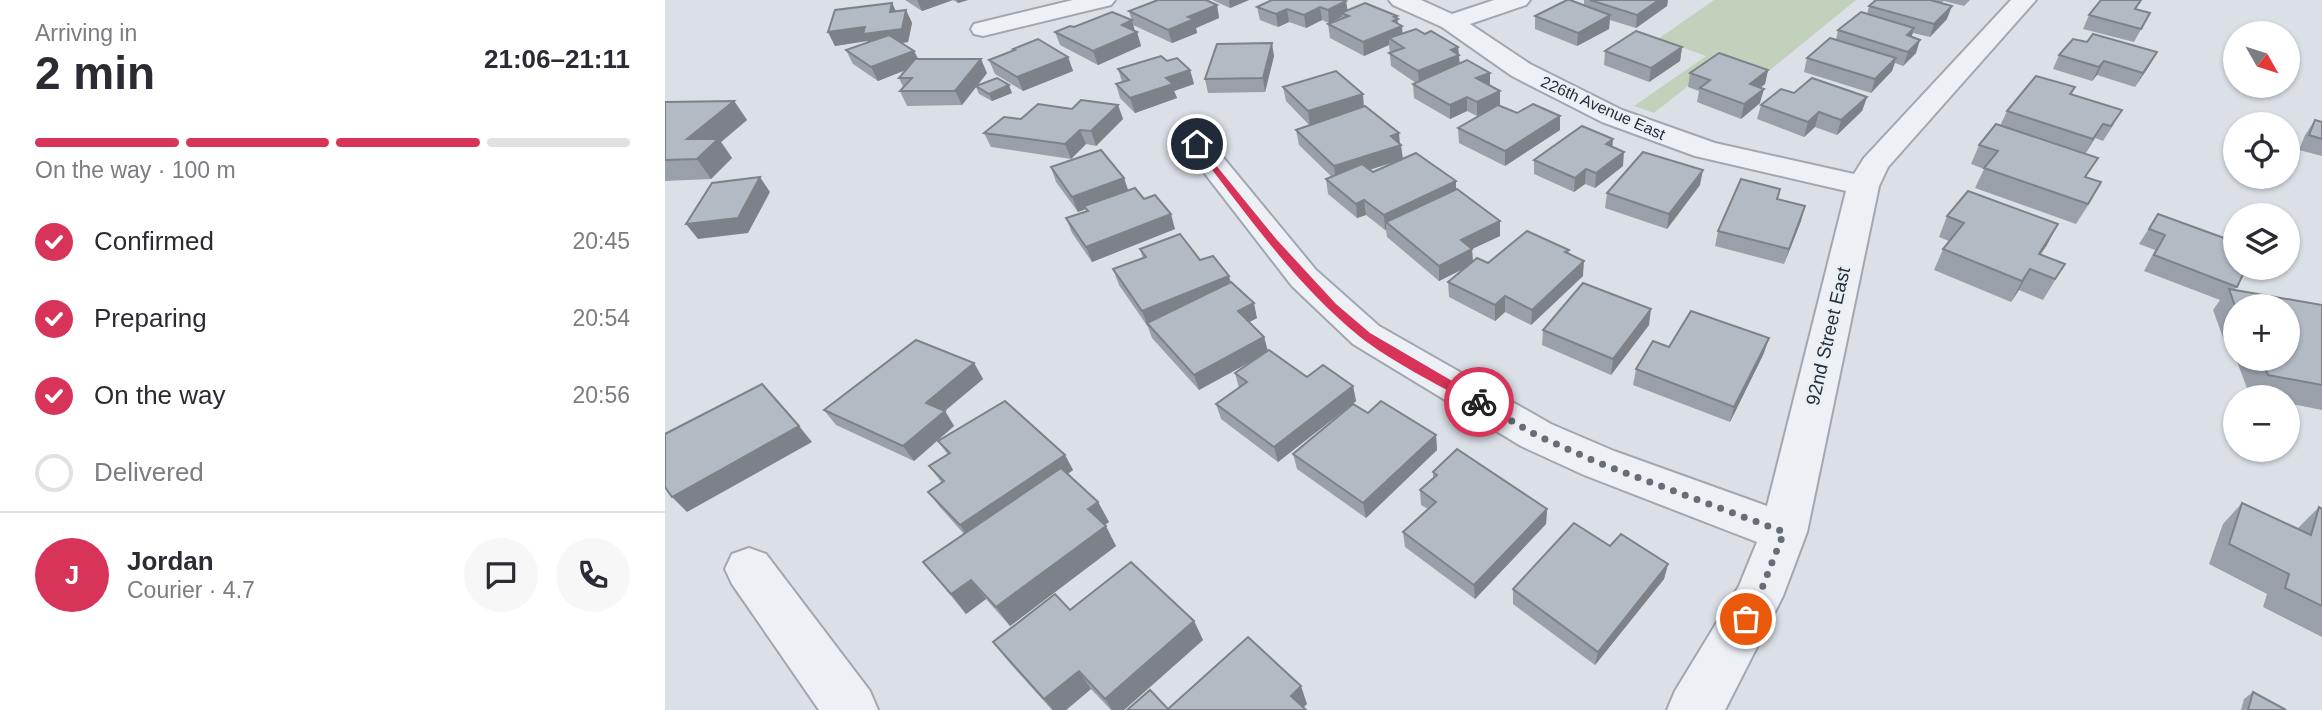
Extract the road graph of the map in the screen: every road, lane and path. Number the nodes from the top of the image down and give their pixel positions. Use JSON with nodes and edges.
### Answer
{"nodes":[{"id":1,"x":1103,"y":0,"type":"edge"},
{"id":2,"x":1401,"y":0,"type":"edge"},
{"id":3,"x":1518,"y":0,"type":"edge"},
{"id":4,"x":2024,"y":0,"type":"edge"},
{"id":5,"x":1451,"y":22,"type":"junction"},
{"id":6,"x":983,"y":29,"type":"dead end"},
{"id":7,"x":1197,"y":144,"type":"dead end"},
{"id":8,"x":1863,"y":186,"type":"junction"},
{"id":9,"x":1784,"y":532,"type":"junction"},
{"id":10,"x":749,"y":569,"type":"dead end"},
{"id":11,"x":851,"y":710,"type":"edge"},
{"id":12,"x":1695,"y":710,"type":"edge"}],
"edges":[{"from":1,"to":6,"type":"street"},
{"from":2,"to":5,"type":"street","name":"226th Avenue East"},
{"from":3,"to":5,"type":"street"},
{"from":4,"to":8,"type":"street","name":"92nd Street East"},
{"from":5,"to":8,"type":"street","name":"226th Avenue East"},
{"from":7,"to":9,"type":"street"},
{"from":8,"to":9,"type":"street","name":"92nd Street East"},
{"from":9,"to":12,"type":"street","name":"92nd Street East"},
{"from":10,"to":11,"type":"street"}]}
